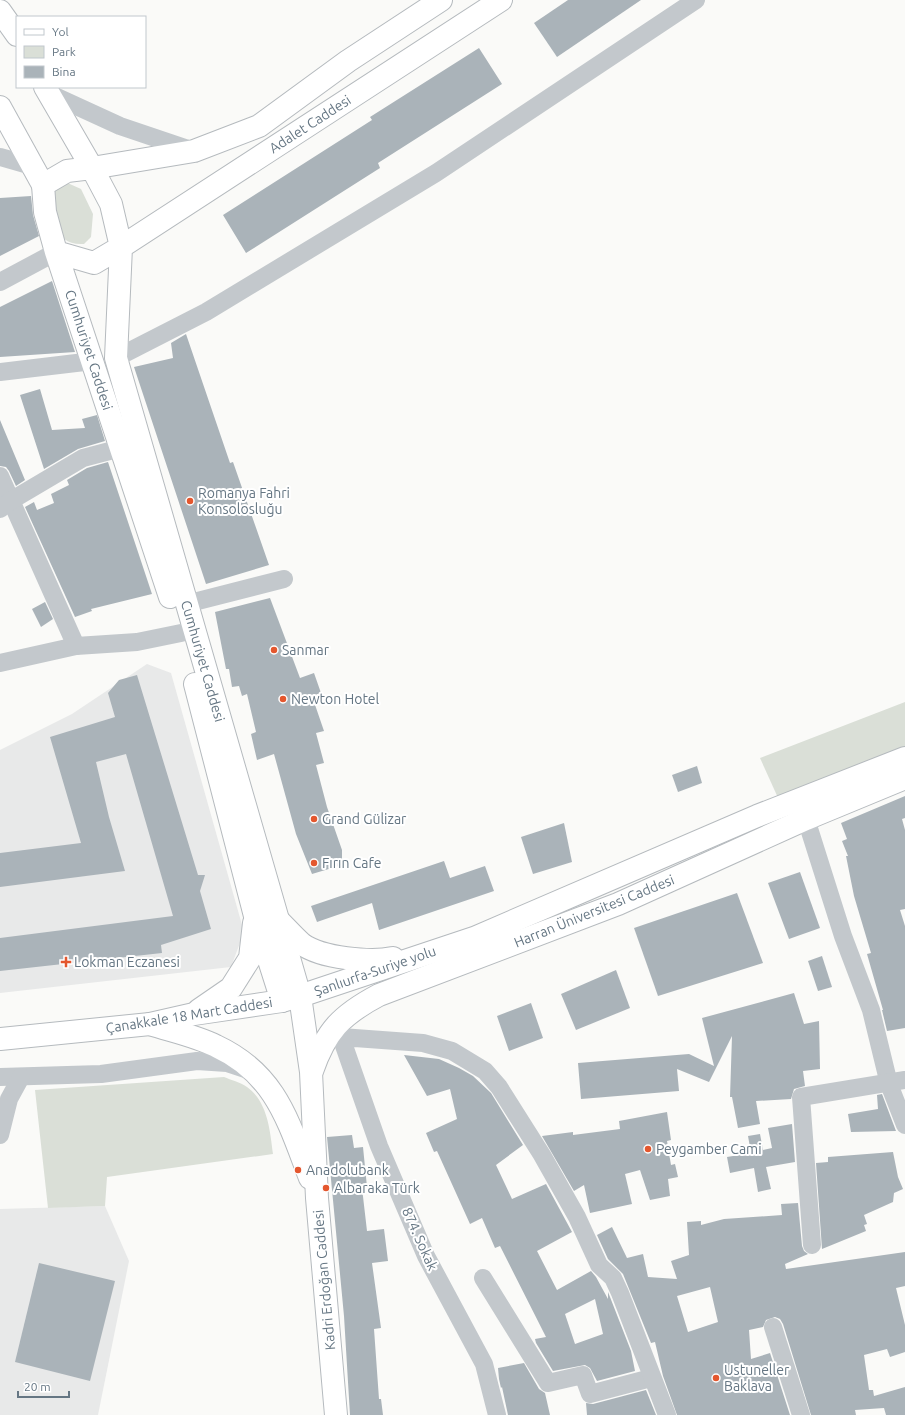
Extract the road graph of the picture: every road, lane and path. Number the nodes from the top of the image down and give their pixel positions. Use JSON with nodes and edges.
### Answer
{"nodes":[{"id":1,"x":441,"y":0,"type":"edge"},
{"id":2,"x":500,"y":0,"type":"edge"},
{"id":3,"x":696,"y":0,"type":"edge"},
{"id":4,"x":0,"y":11,"type":"edge"},
{"id":5,"x":16,"y":34,"type":"edge"},
{"id":6,"x":47,"y":90,"type":"edge"},
{"id":7,"x":0,"y":107,"type":"edge"},
{"id":8,"x":194,"y":151,"type":"junction"},
{"id":9,"x":0,"y":157,"type":"edge"},
{"id":10,"x":32,"y":166,"type":"junction"},
{"id":11,"x":92,"y":168,"type":"junction"},
{"id":12,"x":43,"y":185,"type":"junction"},
{"id":13,"x":120,"y":247,"type":"junction"},
{"id":14,"x":56,"y":252,"type":"junction"},
{"id":15,"x":0,"y":282,"type":"edge"},
{"id":16,"x":116,"y":358,"type":"junction"},
{"id":17,"x":93,"y":361,"type":"junction"},
{"id":18,"x":0,"y":372,"type":"edge"},
{"id":19,"x":121,"y":448,"type":"junction"},
{"id":20,"x":0,"y":476,"type":"edge"},
{"id":21,"x":6,"y":504,"type":"edge"},
{"id":22,"x":284,"y":579,"type":"dead end"},
{"id":23,"x":186,"y":604,"type":"junction"},
{"id":24,"x":181,"y":633,"type":"junction"},
{"id":25,"x":76,"y":646,"type":"junction"},
{"id":26,"x":0,"y":663,"type":"edge"},
{"id":27,"x":905,"y":758,"type":"edge"},
{"id":28,"x":905,"y":778,"type":"edge"},
{"id":29,"x":806,"y":819,"type":"junction"},
{"id":30,"x":255,"y":916,"type":"junction"},
{"id":31,"x":279,"y":922,"type":"junction"},
{"id":32,"x":467,"y":941,"type":"junction"},
{"id":33,"x":291,"y":999,"type":"junction"},
{"id":34,"x":194,"y":1014,"type":"junction"},
{"id":35,"x":150,"y":1024,"type":"junction"},
{"id":36,"x":0,"y":1039,"type":"edge"},
{"id":37,"x":311,"y":1072,"type":"junction"},
{"id":38,"x":256,"y":1073,"type":"junction"},
{"id":39,"x":0,"y":1077,"type":"edge"},
{"id":40,"x":21,"y":1077,"type":"junction"},
{"id":41,"x":897,"y":1082,"type":"edge"},
{"id":42,"x":4,"y":1100,"type":"edge"},
{"id":43,"x":905,"y":1125,"type":"edge"},
{"id":44,"x":0,"y":1133,"type":"edge"},
{"id":45,"x":317,"y":1198,"type":"junction"},
{"id":46,"x":812,"y":1245,"type":"dead end"},
{"id":47,"x":483,"y":1278,"type":"dead end"},
{"id":48,"x":773,"y":1327,"type":"dead end"},
{"id":49,"x":652,"y":1378,"type":"junction"},
{"id":50,"x":336,"y":1415,"type":"edge"},
{"id":51,"x":497,"y":1415,"type":"edge"},
{"id":52,"x":666,"y":1415,"type":"edge"},
{"id":53,"x":801,"y":1415,"type":"edge"}],
"edges":[{"from":1,"to":8,"type":"main road","name":"Adalet Caddesi"},
{"from":2,"to":13,"type":"main road","name":"Adalet Caddesi"},
{"from":3,"to":16,"type":"street"},
{"from":4,"to":5,"type":"main road"},
{"from":6,"to":8,"type":"street"},
{"from":6,"to":11,"type":"main road"},
{"from":7,"to":10,"type":"main road"},
{"from":8,"to":11,"type":"main road","name":"Adalet Caddesi"},
{"from":9,"to":10,"type":"street"},
{"from":10,"to":12,"type":"main road"},
{"from":11,"to":12,"type":"main road"},
{"from":11,"to":13,"type":"main road"},
{"from":12,"to":14,"type":"main road"},
{"from":13,"to":14,"type":"main road"},
{"from":13,"to":16,"type":"main road","name":"Cumhuriyet Caddesi"},
{"from":14,"to":15,"type":"street"},
{"from":14,"to":17,"type":"main road","name":"Cumhuriyet Caddesi"},
{"from":16,"to":23,"type":"main road","name":"Cumhuriyet Caddesi"},
{"from":17,"to":18,"type":"street"},
{"from":17,"to":19,"type":"main road","name":"Cumhuriyet Caddesi"},
{"from":19,"to":21,"type":"street"},
{"from":19,"to":24,"type":"main road","name":"Cumhuriyet Caddesi"},
{"from":20,"to":21,"type":"street"},
{"from":21,"to":25,"type":"street"},
{"from":22,"to":23,"type":"street"},
{"from":23,"to":31,"type":"main road","name":"Cumhuriyet Caddesi"},
{"from":24,"to":25,"type":"street"},
{"from":24,"to":30,"type":"main road","name":"Cumhuriyet Caddesi"},
{"from":25,"to":26,"type":"street"},
{"from":27,"to":32,"type":"main road","name":"Harran Üniversitesi Caddesi"},
{"from":28,"to":29,"type":"main road","name":"Harran Üniversitesi Caddesi"},
{"from":29,"to":37,"type":"main road","name":"Harran Üniversitesi Caddesi"},
{"from":29,"to":41,"type":"street"},
{"from":30,"to":33,"type":"main road","name":"Cumhuriyet Caddesi"},
{"from":30,"to":34,"type":"main road"},
{"from":31,"to":32,"type":"main road"},
{"from":31,"to":33,"type":"main road","name":"Cumhuriyet Caddesi"},
{"from":32,"to":33,"type":"main road","name":"Şanlıurfa-Suriye yolu"},
{"from":33,"to":34,"type":"main road","name":"Çanakkale 18 Mart Caddesi"},
{"from":33,"to":37,"type":"main road","name":"Cumhuriyet Caddesi"},
{"from":34,"to":35,"type":"main road","name":"Çanakkale 18 Mart Caddesi"},
{"from":35,"to":36,"type":"main road","name":"Çanakkale 18 Mart Caddesi"},
{"from":35,"to":38,"type":"main road"},
{"from":37,"to":45,"type":"main road","name":"Kadri Erdoğan Caddesi"},
{"from":38,"to":40,"type":"street"},
{"from":38,"to":45,"type":"main road"},
{"from":39,"to":40,"type":"street"},
{"from":40,"to":42,"type":"street"},
{"from":41,"to":43,"type":"street"},
{"from":41,"to":46,"type":"street"},
{"from":42,"to":44,"type":"street"},
{"from":45,"to":50,"type":"main road","name":"Kadri Erdoğan Caddesi"},
{"from":47,"to":49,"type":"street"},
{"from":48,"to":53,"type":"street"},
{"from":49,"to":51,"type":"street","name":"874. Sokak"},
{"from":49,"to":52,"type":"street"}]}
